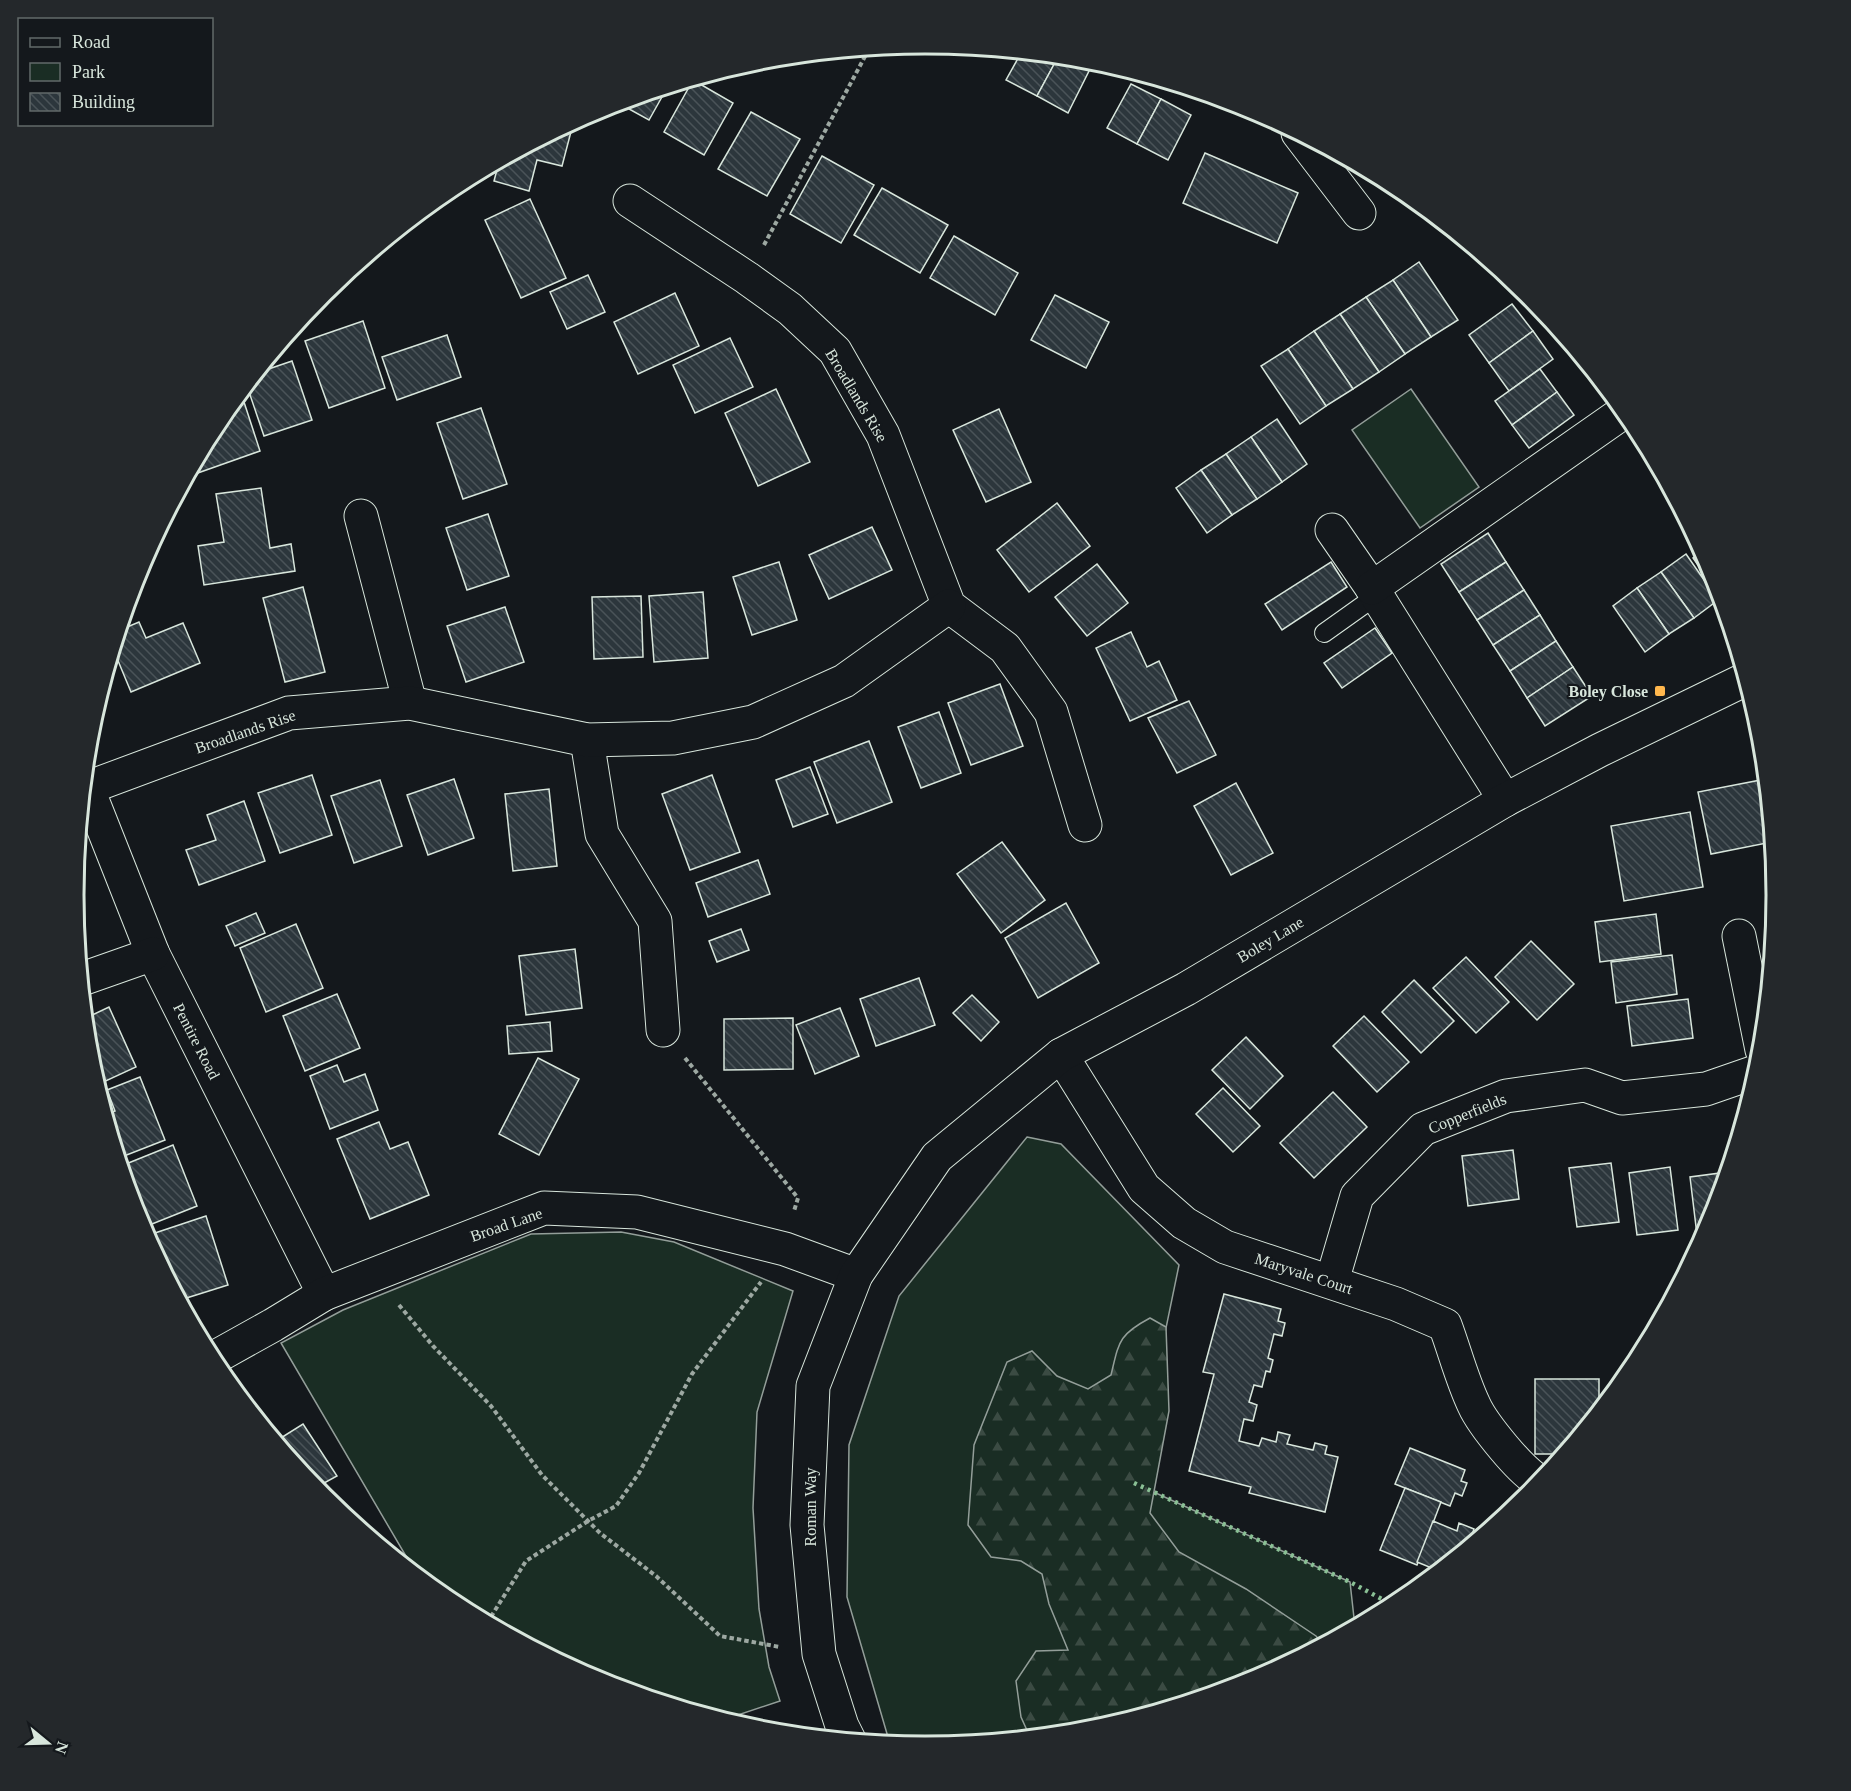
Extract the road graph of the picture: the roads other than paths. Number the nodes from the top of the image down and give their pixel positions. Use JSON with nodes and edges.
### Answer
{"nodes":[{"id":1,"x":1308,"y":147,"type":"edge"},
{"id":2,"x":630,"y":201,"type":"dead end"},
{"id":3,"x":1359,"y":213,"type":"dead end"},
{"id":4,"x":1617,"y":417,"type":"edge"},
{"id":5,"x":361,"y":516,"type":"dead end"},
{"id":6,"x":1332,"y":530,"type":"dead end"},
{"id":7,"x":1374,"y":592,"type":"junction"},
{"id":8,"x":949,"y":606,"type":"junction"},
{"id":9,"x":1324,"y":633,"type":"dead end"},
{"id":10,"x":1739,"y":682,"type":"edge"},
{"id":11,"x":410,"y":703,"type":"junction"},
{"id":12,"x":587,"y":740,"type":"junction"},
{"id":13,"x":91,"y":783,"type":"edge"},
{"id":14,"x":90,"y":795,"type":"edge"},
{"id":15,"x":1505,"y":800,"type":"junction"},
{"id":16,"x":1085,"y":825,"type":"dead end"},
{"id":17,"x":1739,"y":936,"type":"dead end"},
{"id":18,"x":153,"y":954,"type":"junction"},
{"id":19,"x":88,"y":977,"type":"edge"},
{"id":20,"x":1757,"y":1024,"type":"edge"},
{"id":21,"x":663,"y":1030,"type":"road end"},
{"id":22,"x":1061,"y":1055,"type":"junction"},
{"id":23,"x":1747,"y":1075,"type":"edge"},
{"id":24,"x":856,"y":1275,"type":"junction"},
{"id":25,"x":1332,"y":1281,"type":"junction"},
{"id":26,"x":324,"y":1293,"type":"junction"},
{"id":27,"x":221,"y":1354,"type":"edge"},
{"id":28,"x":1533,"y":1478,"type":"edge"},
{"id":29,"x":845,"y":1733,"type":"edge"}],
"edges":[{"from":1,"to":3,"type":"street"},
{"from":2,"to":8,"type":"street","name":"Broadlands Rise"},
{"from":4,"to":7,"type":"street"},
{"from":5,"to":11,"type":"street"},
{"from":6,"to":7,"type":"street"},
{"from":7,"to":9,"type":"lane"},
{"from":7,"to":15,"type":"street"},
{"from":8,"to":12,"type":"street","name":"Broadlands Rise"},
{"from":8,"to":16,"type":"street"},
{"from":10,"to":15,"type":"street","name":"Boley Lane"},
{"from":11,"to":12,"type":"street","name":"Broadlands Rise"},
{"from":11,"to":13,"type":"street","name":"Broadlands Rise"},
{"from":12,"to":21,"type":"street"},
{"from":14,"to":18,"type":"street","name":"Pentire Road"},
{"from":15,"to":22,"type":"street","name":"Boley Lane"},
{"from":17,"to":20,"type":"street"},
{"from":18,"to":19,"type":"street"},
{"from":18,"to":26,"type":"street","name":"Pentire Road"},
{"from":22,"to":24,"type":"street","name":"Boley Lane"},
{"from":22,"to":25,"type":"street","name":"Maryvale Court"},
{"from":23,"to":25,"type":"street","name":"Copperfields"},
{"from":24,"to":26,"type":"street","name":"Broad Lane"},
{"from":24,"to":29,"type":"street","name":"Roman Way"},
{"from":25,"to":28,"type":"street","name":"Maryvale Court"},
{"from":26,"to":27,"type":"street","name":"Broad Lane"}]}
